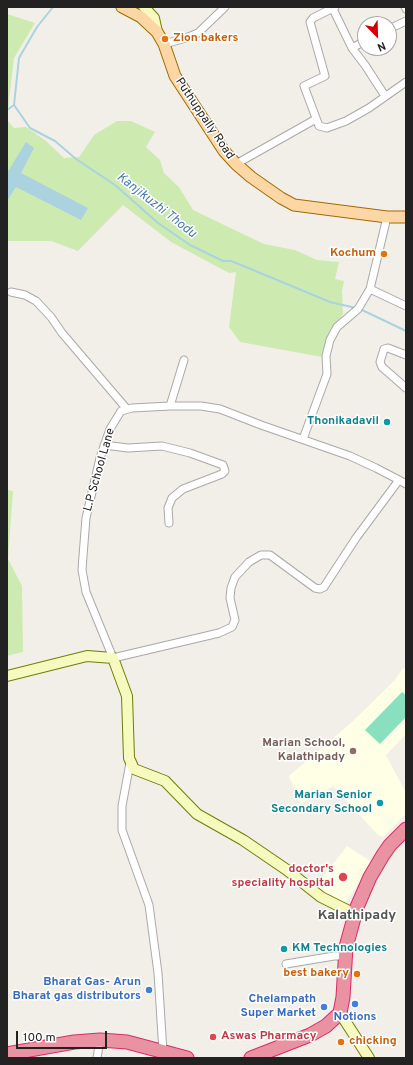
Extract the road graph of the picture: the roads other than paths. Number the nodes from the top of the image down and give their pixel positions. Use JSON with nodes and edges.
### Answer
{"nodes":[{"id":1,"x":122,"y":7,"type":"edge"},
{"id":2,"x":144,"y":7,"type":"edge"},
{"id":3,"x":225,"y":7,"type":"edge"},
{"id":4,"x":334,"y":8,"type":"edge"},
{"id":5,"x":157,"y":32,"type":"junction"},
{"id":6,"x":164,"y":44,"type":"junction"},
{"id":7,"x":357,"y":46,"type":"edge"},
{"id":8,"x":352,"y":48,"type":"junction"},
{"id":9,"x":406,"y":82,"type":"edge"},
{"id":10,"x":385,"y":96,"type":"junction"},
{"id":11,"x":316,"y":119,"type":"junction"},
{"id":12,"x":236,"y":164,"type":"junction"},
{"id":13,"x":406,"y":217,"type":"edge"},
{"id":14,"x":387,"y":218,"type":"junction"},
{"id":15,"x":370,"y":289,"type":"junction"},
{"id":16,"x":11,"y":292,"type":"dead end"},
{"id":17,"x":406,"y":306,"type":"edge"},
{"id":18,"x":406,"y":355,"type":"edge"},
{"id":19,"x":184,"y":360,"type":"dead end"},
{"id":20,"x":406,"y":388,"type":"edge"},
{"id":21,"x":170,"y":406,"type":"junction"},
{"id":22,"x":126,"y":408,"type":"junction"},
{"id":23,"x":303,"y":439,"type":"junction"},
{"id":24,"x":104,"y":445,"type":"junction"},
{"id":25,"x":399,"y":480,"type":"junction"},
{"id":26,"x":406,"y":484,"type":"edge"},
{"id":27,"x":169,"y":523,"type":"dead end"},
{"id":28,"x":113,"y":658,"type":"junction"},
{"id":29,"x":7,"y":676,"type":"edge"},
{"id":30,"x":130,"y":763,"type":"junction"},
{"id":31,"x":406,"y":829,"type":"edge"},
{"id":32,"x":355,"y":914,"type":"junction"},
{"id":33,"x":345,"y":956,"type":"junction"},
{"id":34,"x":286,"y":964,"type":"dead end"},
{"id":35,"x":340,"y":1013,"type":"junction"},
{"id":36,"x":100,"y":1040,"type":"junction"},
{"id":37,"x":7,"y":1054,"type":"edge"},
{"id":38,"x":169,"y":1055,"type":"edge"},
{"id":39,"x":97,"y":1058,"type":"edge"},
{"id":40,"x":187,"y":1058,"type":"edge"},
{"id":41,"x":251,"y":1058,"type":"edge"},
{"id":42,"x":369,"y":1058,"type":"edge"}],
"edges":[{"from":1,"to":5,"type":"main road","name":"Puthuppally Road"},
{"from":2,"to":5,"type":"main road"},
{"from":3,"to":6,"type":"street"},
{"from":4,"to":8,"type":"street"},
{"from":4,"to":11,"type":"street"},
{"from":5,"to":6,"type":"main road","name":"Puthuppally Road"},
{"from":6,"to":12,"type":"main road","name":"Puthuppally Road"},
{"from":7,"to":8,"type":"street"},
{"from":8,"to":10,"type":"street"},
{"from":9,"to":10,"type":"street"},
{"from":10,"to":11,"type":"street"},
{"from":11,"to":12,"type":"street"},
{"from":12,"to":14,"type":"main road","name":"Puthuppally Road"},
{"from":13,"to":14,"type":"main road","name":"Puthuppally Road"},
{"from":14,"to":15,"type":"street"},
{"from":15,"to":17,"type":"street"},
{"from":15,"to":23,"type":"street"},
{"from":16,"to":22,"type":"street"},
{"from":18,"to":20,"type":"street"},
{"from":19,"to":21,"type":"street"},
{"from":21,"to":22,"type":"street"},
{"from":21,"to":23,"type":"street"},
{"from":22,"to":24,"type":"street","name":"L.P School Lane"},
{"from":23,"to":25,"type":"street"},
{"from":24,"to":27,"type":"street"},
{"from":24,"to":28,"type":"street","name":"L.P School Lane"},
{"from":25,"to":26,"type":"street"},
{"from":25,"to":28,"type":"street"},
{"from":28,"to":29,"type":"main road"},
{"from":28,"to":30,"type":"main road"},
{"from":30,"to":32,"type":"main road"},
{"from":30,"to":38,"type":"street"},
{"from":31,"to":32,"type":"highway"},
{"from":32,"to":33,"type":"highway"},
{"from":33,"to":34,"type":"street"},
{"from":33,"to":35,"type":"highway"},
{"from":35,"to":41,"type":"highway"},
{"from":35,"to":42,"type":"main road"},
{"from":36,"to":37,"type":"highway"},
{"from":36,"to":38,"type":"highway"},
{"from":36,"to":39,"type":"street"},
{"from":38,"to":40,"type":"highway"}]}
